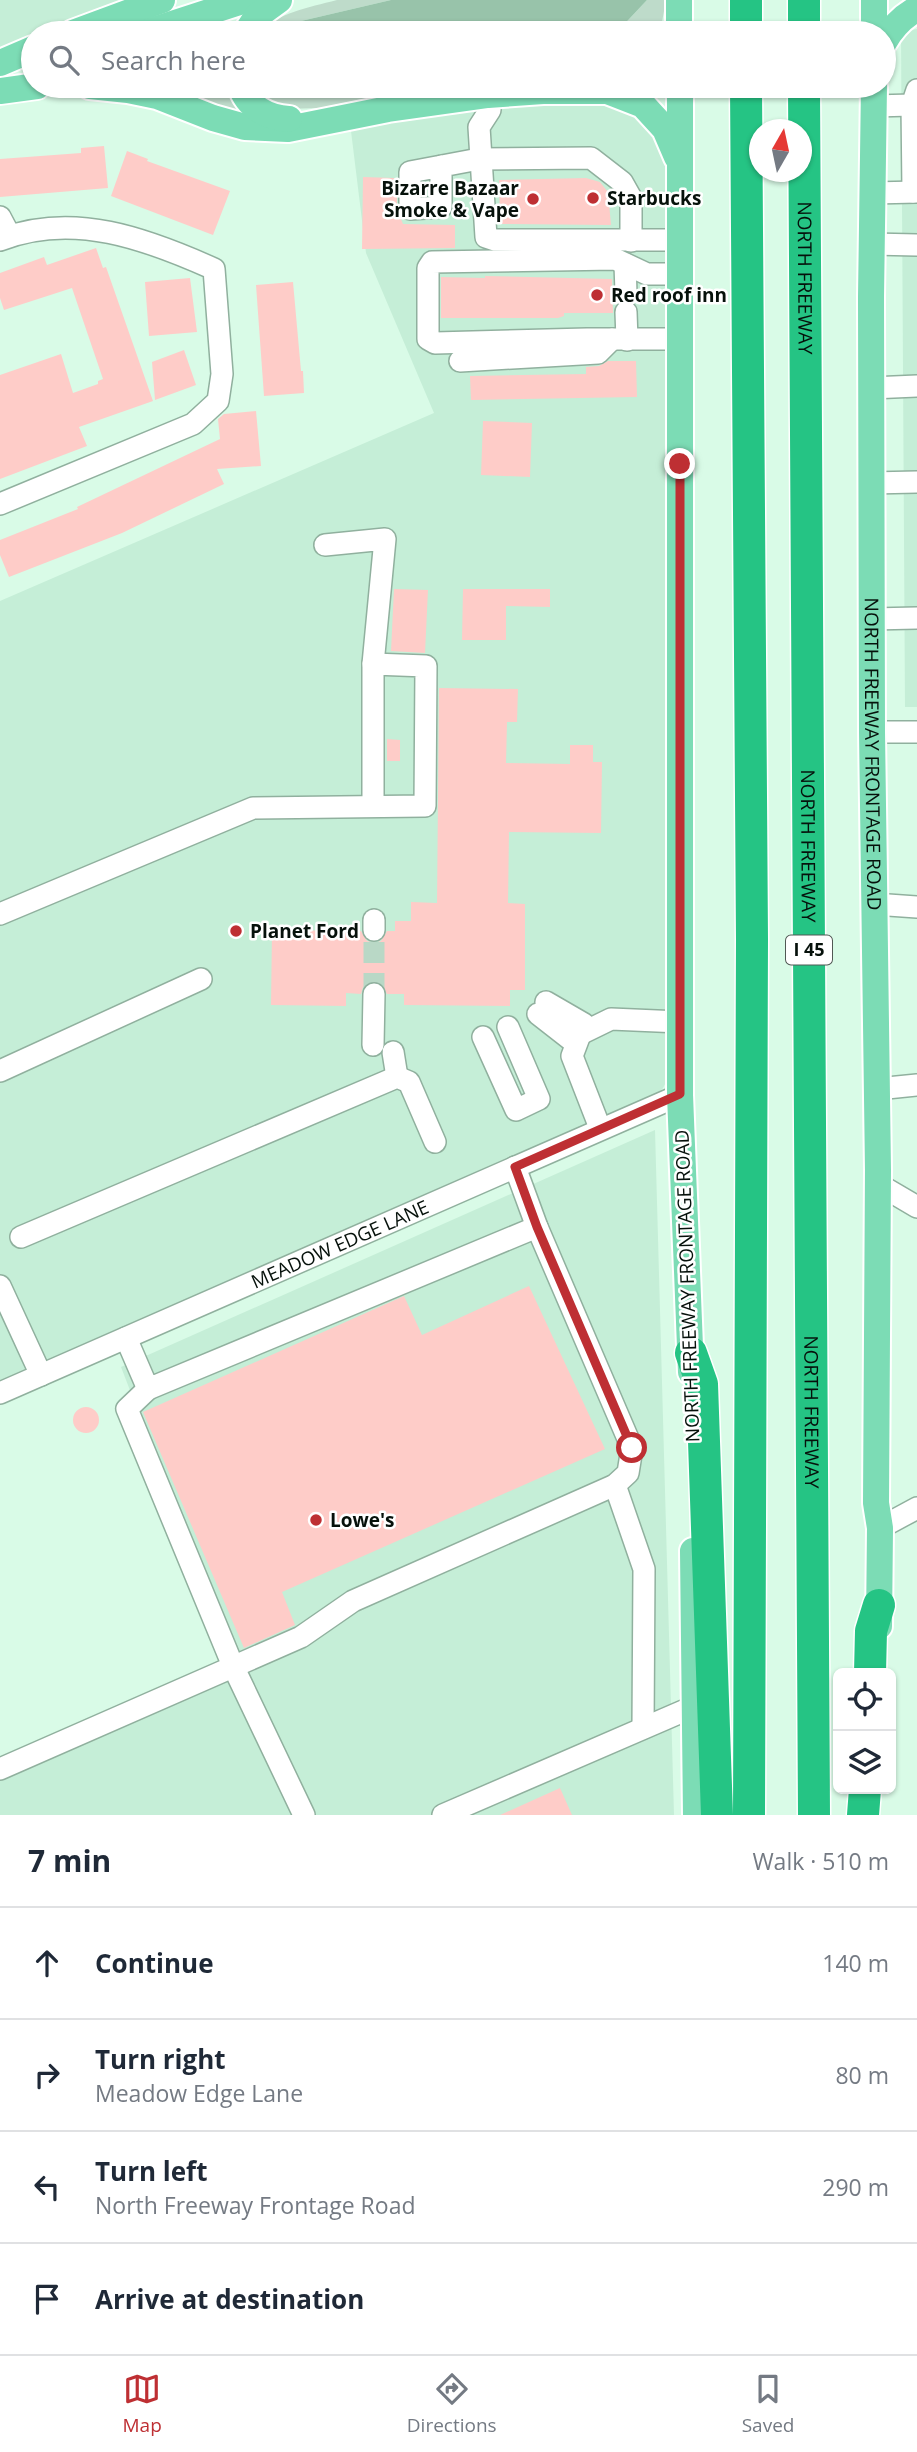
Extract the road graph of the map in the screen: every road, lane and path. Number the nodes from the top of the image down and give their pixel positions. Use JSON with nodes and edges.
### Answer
{"nodes":[{"id":1,"x":247,"y":0,"type":"edge"},
{"id":2,"x":279,"y":0,"type":"edge"},
{"id":3,"x":746,"y":0,"type":"edge"},
{"id":4,"x":804,"y":0,"type":"edge"},
{"id":5,"x":874,"y":0,"type":"edge"},
{"id":6,"x":151,"y":2,"type":"edge"},
{"id":7,"x":917,"y":9,"type":"edge"},
{"id":8,"x":103,"y":21,"type":"edge"},
{"id":9,"x":181,"y":21,"type":"edge"},
{"id":10,"x":254,"y":21,"type":"edge"},
{"id":11,"x":746,"y":21,"type":"edge"},
{"id":12,"x":804,"y":21,"type":"edge"},
{"id":13,"x":874,"y":21,"type":"edge"},
{"id":14,"x":896,"y":26,"type":"edge"},
{"id":15,"x":21,"y":83,"type":"edge"},
{"id":16,"x":21,"y":88,"type":"edge"},
{"id":17,"x":0,"y":91,"type":"edge"},
{"id":18,"x":896,"y":97,"type":"edge"},
{"id":19,"x":161,"y":98,"type":"edge"},
{"id":20,"x":247,"y":98,"type":"edge"},
{"id":21,"x":470,"y":98,"type":"edge"},
{"id":22,"x":488,"y":98,"type":"edge"},
{"id":23,"x":629,"y":98,"type":"edge"},
{"id":24,"x":680,"y":98,"type":"edge"},
{"id":25,"x":746,"y":98,"type":"edge"},
{"id":26,"x":804,"y":98,"type":"edge"},
{"id":27,"x":874,"y":98,"type":"edge"},
{"id":28,"x":914,"y":98,"type":"edge"},
{"id":29,"x":458,"y":100,"type":"junction"},
{"id":30,"x":326,"y":122,"type":"junction"},
{"id":31,"x":479,"y":127,"type":"junction"},
{"id":32,"x":479,"y":159,"type":"junction"},
{"id":33,"x":681,"y":165,"type":"junction"},
{"id":34,"x":442,"y":166,"type":"dead end"},
{"id":35,"x":915,"y":192,"type":"edge"},
{"id":36,"x":873,"y":194,"type":"junction"},
{"id":37,"x":3,"y":231,"type":"edge"},
{"id":38,"x":681,"y":240,"type":"junction"},
{"id":39,"x":631,"y":241,"type":"junction"},
{"id":40,"x":872,"y":244,"type":"junction"},
{"id":41,"x":917,"y":245,"type":"edge"},
{"id":42,"x":625,"y":264,"type":"junction"},
{"id":43,"x":680,"y":274,"type":"junction"},
{"id":44,"x":619,"y":340,"type":"junction"},
{"id":45,"x":680,"y":340,"type":"junction"},
{"id":46,"x":460,"y":361,"type":"dead end"},
{"id":47,"x":917,"y":386,"type":"edge"},
{"id":48,"x":871,"y":388,"type":"junction"},
{"id":49,"x":917,"y":482,"type":"edge"},
{"id":50,"x":871,"y":483,"type":"junction"},
{"id":51,"x":0,"y":505,"type":"edge"},
{"id":52,"x":325,"y":545,"type":"dead end"},
{"id":53,"x":917,"y":618,"type":"edge"},
{"id":54,"x":872,"y":619,"type":"junction"},
{"id":55,"x":373,"y":664,"type":"junction"},
{"id":56,"x":872,"y":732,"type":"junction"},
{"id":57,"x":917,"y":732,"type":"edge"},
{"id":58,"x":373,"y":806,"type":"junction"},
{"id":59,"x":874,"y":904,"type":"junction"},
{"id":60,"x":917,"y":906,"type":"edge"},
{"id":61,"x":0,"y":914,"type":"edge"},
{"id":62,"x":201,"y":979,"type":"dead end"},
{"id":63,"x":374,"y":994,"type":"tunnel mouth"},
{"id":64,"x":542,"y":1008,"type":"dead end"},
{"id":65,"x":680,"y":1022,"type":"junction"},
{"id":66,"x":509,"y":1027,"type":"dead end"},
{"id":67,"x":581,"y":1035,"type":"junction"},
{"id":68,"x":483,"y":1037,"type":"dead end"},
{"id":69,"x":0,"y":1070,"type":"edge"},
{"id":70,"x":397,"y":1077,"type":"junction"},
{"id":71,"x":917,"y":1085,"type":"edge"},
{"id":72,"x":877,"y":1088,"type":"junction"},
{"id":73,"x":680,"y":1094,"type":"junction"},
{"id":74,"x":600,"y":1128,"type":"junction"},
{"id":75,"x":435,"y":1142,"type":"dead end"},
{"id":76,"x":515,"y":1167,"type":"junction"},
{"id":77,"x":878,"y":1184,"type":"junction"},
{"id":78,"x":917,"y":1207,"type":"edge"},
{"id":79,"x":537,"y":1227,"type":"junction"},
{"id":80,"x":21,"y":1237,"type":"dead end"},
{"id":81,"x":0,"y":1286,"type":"edge"},
{"id":82,"x":7,"y":1321,"type":"edge"},
{"id":83,"x":126,"y":1338,"type":"junction"},
{"id":84,"x":691,"y":1353,"type":"junction"},
{"id":85,"x":41,"y":1375,"type":"junction"},
{"id":86,"x":148,"y":1389,"type":"junction"},
{"id":87,"x":0,"y":1393,"type":"edge"},
{"id":88,"x":615,"y":1485,"type":"junction"},
{"id":89,"x":917,"y":1508,"type":"edge"},
{"id":90,"x":880,"y":1528,"type":"junction"},
{"id":91,"x":879,"y":1605,"type":"junction"},
{"id":92,"x":233,"y":1666,"type":"junction"},
{"id":93,"x":870,"y":1668,"type":"edge"},
{"id":94,"x":878,"y":1668,"type":"edge"},
{"id":95,"x":695,"y":1706,"type":"junction"},
{"id":96,"x":643,"y":1728,"type":"junction"},
{"id":97,"x":0,"y":1769,"type":"edge"},
{"id":98,"x":865,"y":1794,"type":"edge"},
{"id":99,"x":878,"y":1794,"type":"edge"},
{"id":100,"x":304,"y":1815,"type":"edge"},
{"id":101,"x":443,"y":1815,"type":"edge"},
{"id":102,"x":696,"y":1815,"type":"edge"},
{"id":103,"x":717,"y":1815,"type":"edge"},
{"id":104,"x":749,"y":1815,"type":"edge"},
{"id":105,"x":814,"y":1815,"type":"edge"},
{"id":106,"x":863,"y":1815,"type":"edge"},
{"id":107,"x":877,"y":1815,"type":"edge"}],
"edges":[{"from":1,"to":9,"type":"main road"},
{"from":2,"to":10,"type":"main road"},
{"from":3,"to":11,"type":"highway"},
{"from":4,"to":12,"type":"highway"},
{"from":5,"to":13,"type":"main road"},
{"from":6,"to":8,"type":"main road"},
{"from":7,"to":14,"type":"main road"},
{"from":15,"to":17,"type":"main road"},
{"from":16,"to":17,"type":"main road"},
{"from":18,"to":28,"type":"street"},
{"from":19,"to":30,"type":"main road"},
{"from":20,"to":30,"type":"main road"},
{"from":21,"to":29,"type":"main road"},
{"from":22,"to":31,"type":"street"},
{"from":23,"to":33,"type":"main road"},
{"from":24,"to":33,"type":"main road","name":"NORTH FREEWAY FRONTAGE ROAD"},
{"from":25,"to":104,"type":"highway"},
{"from":26,"to":105,"type":"highway","name":"NORTH FREEWAY","number":"I 45"},
{"from":27,"to":36,"type":"main road","name":"NORTH FREEWAY FRONTAGE ROAD"},
{"from":28,"to":35,"type":"street"},
{"from":29,"to":30,"type":"main road"},
{"from":29,"to":31,"type":"street"},
{"from":31,"to":32,"type":"street"},
{"from":32,"to":34,"type":"street"},
{"from":32,"to":39,"type":"street"},
{"from":32,"to":39,"type":"street"},
{"from":33,"to":38,"type":"main road","name":"NORTH FREEWAY FRONTAGE ROAD"},
{"from":35,"to":36,"type":"street"},
{"from":36,"to":40,"type":"main road","name":"NORTH FREEWAY FRONTAGE ROAD"},
{"from":37,"to":51,"type":"street"},
{"from":38,"to":39,"type":"street"},
{"from":38,"to":43,"type":"main road","name":"NORTH FREEWAY FRONTAGE ROAD"},
{"from":40,"to":41,"type":"street"},
{"from":40,"to":48,"type":"main road","name":"NORTH FREEWAY FRONTAGE ROAD"},
{"from":42,"to":43,"type":"street"},
{"from":42,"to":44,"type":"street"},
{"from":42,"to":44,"type":"street"},
{"from":43,"to":45,"type":"main road","name":"NORTH FREEWAY FRONTAGE ROAD"},
{"from":44,"to":45,"type":"street"},
{"from":44,"to":46,"type":"street"},
{"from":45,"to":65,"type":"main road","name":"NORTH FREEWAY FRONTAGE ROAD"},
{"from":47,"to":48,"type":"street"},
{"from":48,"to":50,"type":"main road","name":"NORTH FREEWAY FRONTAGE ROAD"},
{"from":49,"to":50,"type":"street"},
{"from":50,"to":54,"type":"main road","name":"NORTH FREEWAY FRONTAGE ROAD"},
{"from":52,"to":55,"type":"street"},
{"from":53,"to":54,"type":"street"},
{"from":54,"to":56,"type":"main road","name":"NORTH FREEWAY FRONTAGE ROAD"},
{"from":55,"to":58,"type":"street"},
{"from":55,"to":58,"type":"street"},
{"from":56,"to":57,"type":"street"},
{"from":56,"to":59,"type":"main road","name":"NORTH FREEWAY FRONTAGE ROAD"},
{"from":58,"to":61,"type":"street"},
{"from":59,"to":60,"type":"street"},
{"from":59,"to":72,"type":"main road","name":"NORTH FREEWAY FRONTAGE ROAD"},
{"from":62,"to":69,"type":"street"},
{"from":63,"to":70,"type":"street"},
{"from":64,"to":67,"type":"street"},
{"from":65,"to":67,"type":"street"},
{"from":65,"to":73,"type":"main road","name":"NORTH FREEWAY FRONTAGE ROAD"},
{"from":66,"to":68,"type":"street"},
{"from":67,"to":74,"type":"street"},
{"from":70,"to":75,"type":"street"},
{"from":70,"to":80,"type":"street"},
{"from":71,"to":72,"type":"street"},
{"from":72,"to":77,"type":"main road","name":"NORTH FREEWAY FRONTAGE ROAD"},
{"from":73,"to":74,"type":"street","name":"MEADOW EDGE LANE"},
{"from":73,"to":84,"type":"main road","name":"NORTH FREEWAY FRONTAGE ROAD"},
{"from":74,"to":76,"type":"street","name":"MEADOW EDGE LANE"},
{"from":76,"to":79,"type":"street"},
{"from":76,"to":83,"type":"street","name":"MEADOW EDGE LANE"},
{"from":77,"to":78,"type":"street"},
{"from":77,"to":90,"type":"main road","name":"NORTH FREEWAY FRONTAGE ROAD"},
{"from":79,"to":86,"type":"street"},
{"from":79,"to":88,"type":"street"},
{"from":81,"to":82,"type":"street"},
{"from":82,"to":85,"type":"street"},
{"from":83,"to":85,"type":"street","name":"MEADOW EDGE LANE"},
{"from":83,"to":86,"type":"street"},
{"from":84,"to":95,"type":"main road","name":"NORTH FREEWAY FRONTAGE ROAD"},
{"from":84,"to":103,"type":"highway"},
{"from":85,"to":87,"type":"street","name":"MEADOW EDGE LANE"},
{"from":86,"to":92,"type":"street"},
{"from":88,"to":92,"type":"street"},
{"from":88,"to":96,"type":"street"},
{"from":89,"to":90,"type":"street"},
{"from":90,"to":91,"type":"main road","name":"NORTH FREEWAY FRONTAGE ROAD"},
{"from":91,"to":93,"type":"highway"},
{"from":91,"to":94,"type":"main road","name":"NORTH FREEWAY FRONTAGE ROAD"},
{"from":92,"to":97,"type":"street"},
{"from":92,"to":100,"type":"street"},
{"from":95,"to":96,"type":"street"},
{"from":95,"to":102,"type":"main road","name":"NORTH FREEWAY FRONTAGE ROAD"},
{"from":96,"to":101,"type":"street"},
{"from":98,"to":106,"type":"highway"},
{"from":99,"to":107,"type":"main road"}]}
